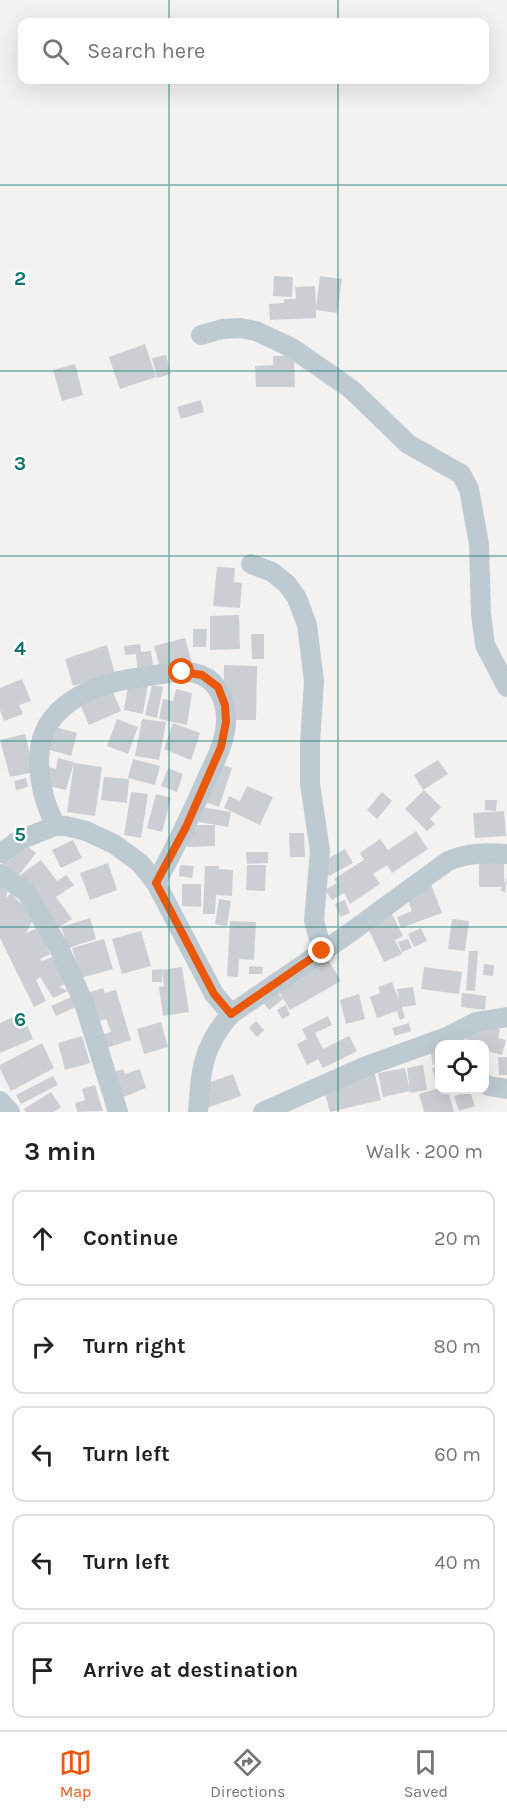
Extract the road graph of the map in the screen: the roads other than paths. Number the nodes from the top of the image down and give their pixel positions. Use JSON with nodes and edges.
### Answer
{"nodes":[{"id":1,"x":201,"y":335,"type":"dead end"},
{"id":2,"x":251,"y":564,"type":"dead end"},
{"id":3,"x":507,"y":687,"type":"edge"},
{"id":4,"x":55,"y":826,"type":"junction"},
{"id":5,"x":0,"y":853,"type":"edge"},
{"id":6,"x":507,"y":854,"type":"edge"},
{"id":7,"x":0,"y":874,"type":"edge"},
{"id":8,"x":156,"y":883,"type":"junction"},
{"id":9,"x":322,"y":951,"type":"junction"},
{"id":10,"x":231,"y":1014,"type":"junction"},
{"id":11,"x":507,"y":1017,"type":"edge"},
{"id":12,"x":460,"y":1038,"type":"edge"},
{"id":13,"x":489,"y":1086,"type":"edge"},
{"id":14,"x":507,"y":1089,"type":"edge"},
{"id":15,"x":0,"y":1101,"type":"edge"},
{"id":16,"x":10,"y":1112,"type":"edge"},
{"id":17,"x":118,"y":1112,"type":"edge"},
{"id":18,"x":198,"y":1112,"type":"edge"},
{"id":19,"x":263,"y":1112,"type":"edge"}],
"edges":[{"from":1,"to":3,"type":"street"},
{"from":2,"to":9,"type":"street"},
{"from":4,"to":5,"type":"street"},
{"from":4,"to":8,"type":"street"},
{"from":4,"to":8,"type":"street"},
{"from":6,"to":9,"type":"street"},
{"from":7,"to":17,"type":"street"},
{"from":8,"to":10,"type":"street"},
{"from":9,"to":10,"type":"street"},
{"from":10,"to":18,"type":"street"},
{"from":11,"to":12,"type":"street"},
{"from":12,"to":19,"type":"street"},
{"from":13,"to":14,"type":"street"},
{"from":15,"to":16,"type":"street"}]}
